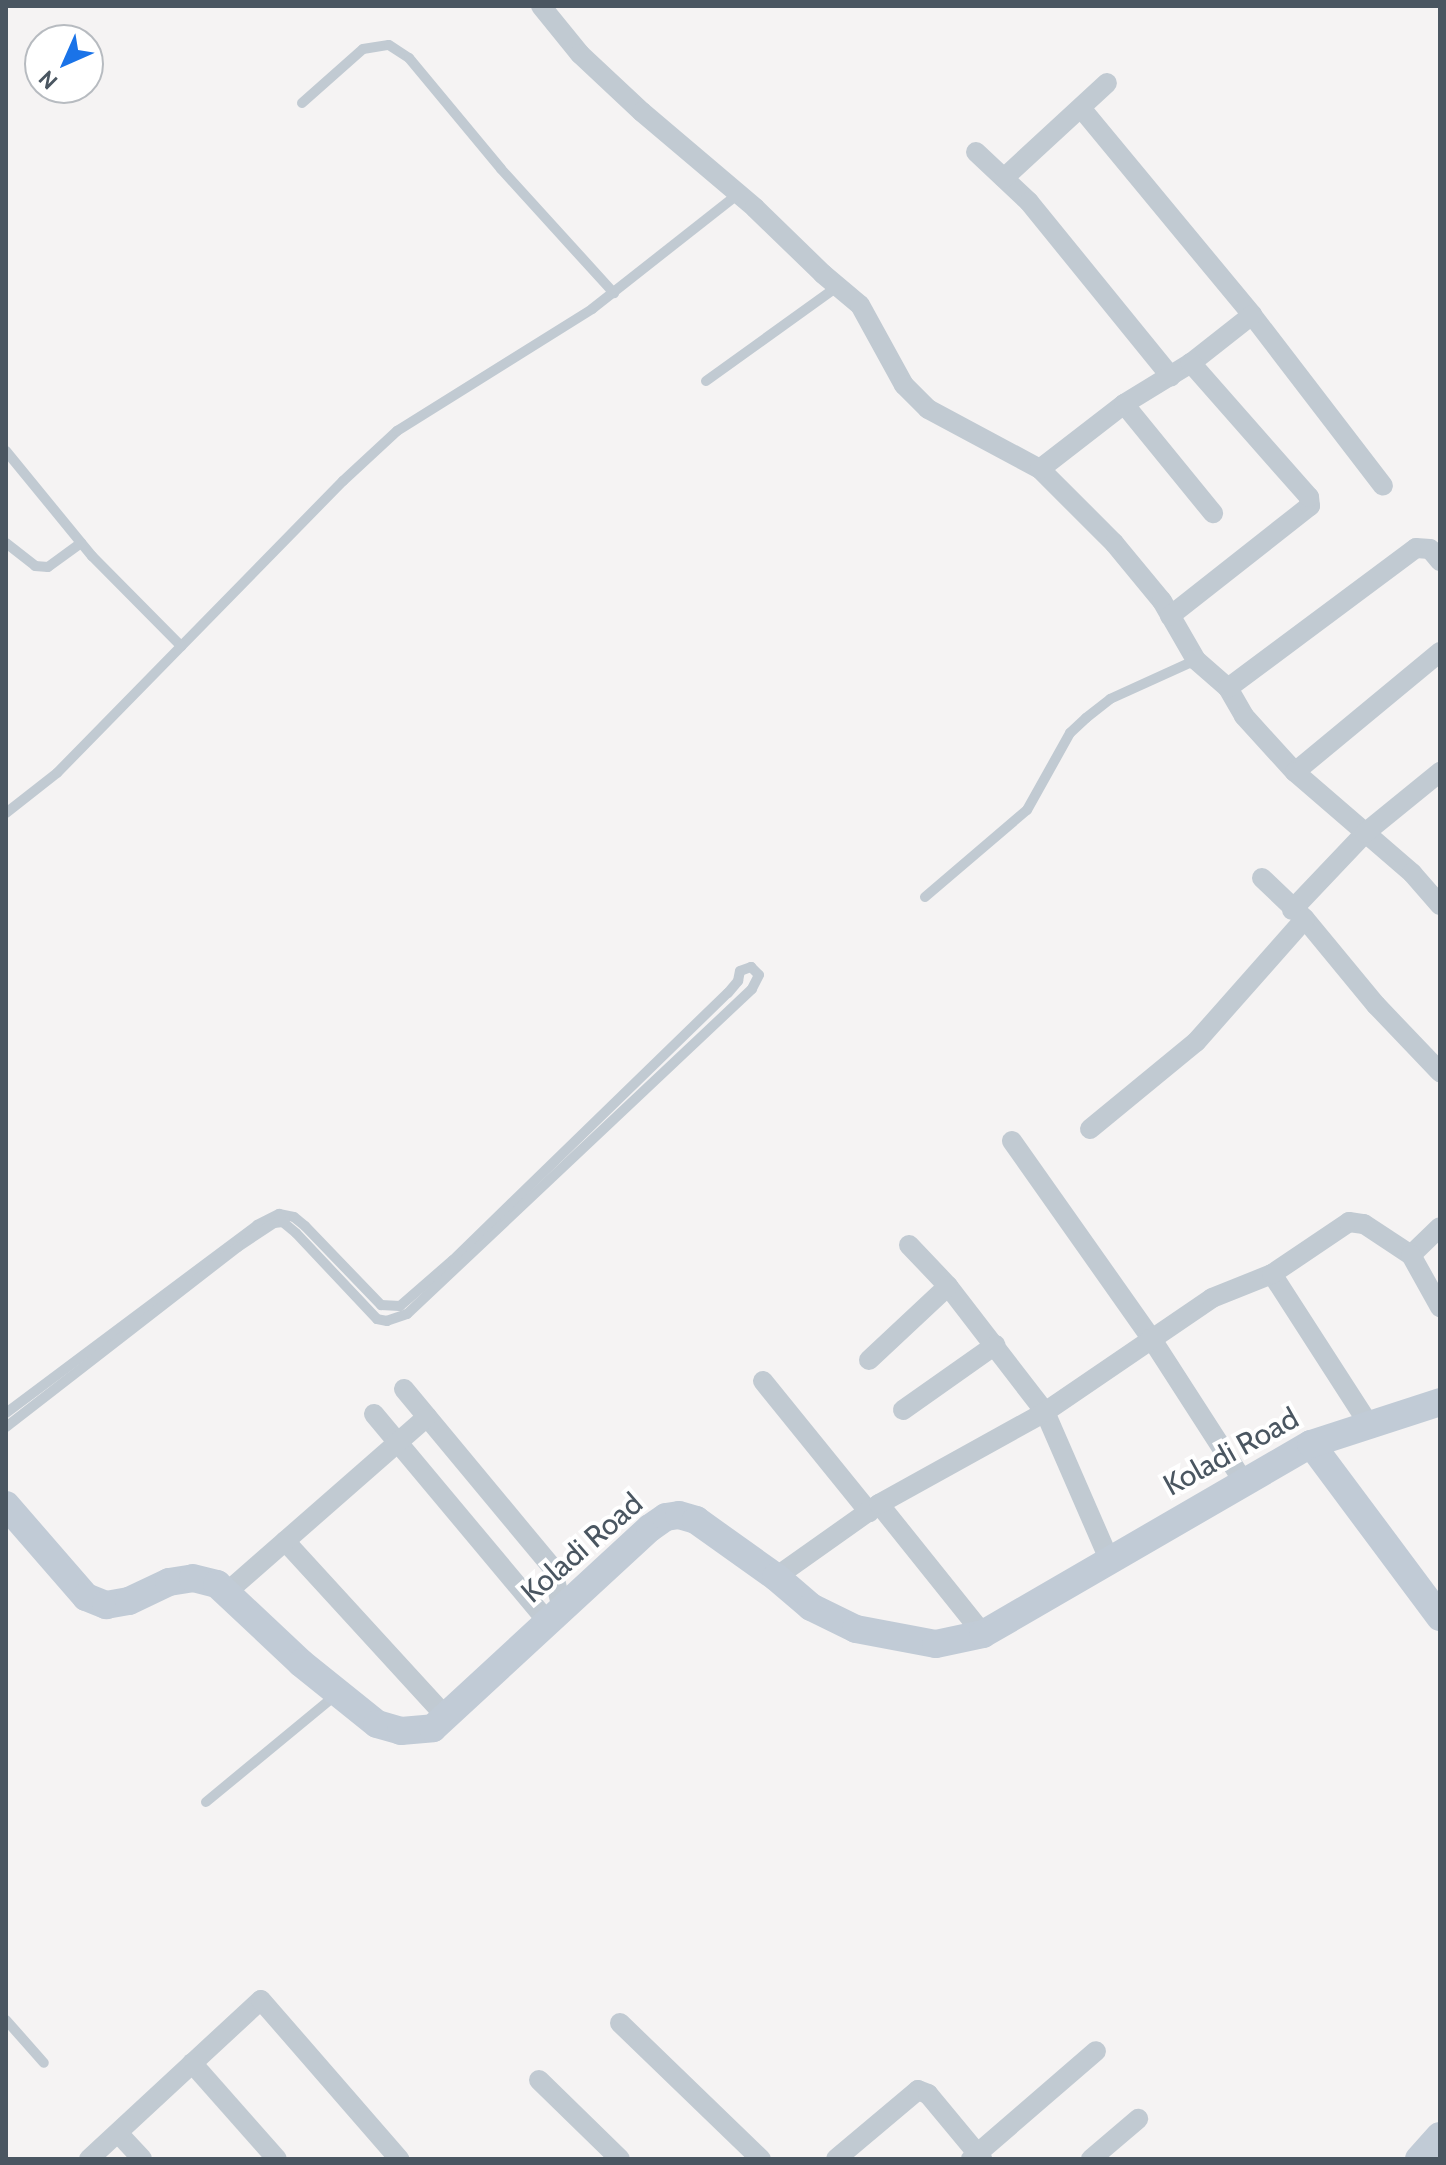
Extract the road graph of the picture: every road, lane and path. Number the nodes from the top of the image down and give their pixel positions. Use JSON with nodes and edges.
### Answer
{"nodes":[{"id":1,"x":541,"y":6,"type":"edge"},
{"id":2,"x":1107,"y":83,"type":"dead end"},
{"id":3,"x":302,"y":103,"type":"dead end"},
{"id":4,"x":1081,"y":108,"type":"junction"},
{"id":5,"x":976,"y":152,"type":"dead end"},
{"id":6,"x":1004,"y":178,"type":"junction"},
{"id":7,"x":738,"y":194,"type":"junction"},
{"id":8,"x":839,"y":285,"type":"junction"},
{"id":9,"x":614,"y":293,"type":"junction"},
{"id":10,"x":1252,"y":315,"type":"junction"},
{"id":11,"x":1191,"y":363,"type":"junction"},
{"id":12,"x":1171,"y":377,"type":"junction"},
{"id":13,"x":706,"y":381,"type":"dead end"},
{"id":14,"x":1124,"y":404,"type":"junction"},
{"id":15,"x":6,"y":451,"type":"edge"},
{"id":16,"x":1040,"y":469,"type":"junction"},
{"id":17,"x":1383,"y":486,"type":"dead end"},
{"id":18,"x":1213,"y":513,"type":"dead end"},
{"id":19,"x":6,"y":543,"type":"edge"},
{"id":20,"x":81,"y":543,"type":"junction"},
{"id":21,"x":1440,"y":561,"type":"edge"},
{"id":22,"x":1170,"y":616,"type":"junction"},
{"id":23,"x":181,"y":646,"type":"junction"},
{"id":24,"x":1440,"y":652,"type":"edge"},
{"id":25,"x":1196,"y":660,"type":"junction"},
{"id":26,"x":1228,"y":688,"type":"junction"},
{"id":27,"x":1295,"y":772,"type":"junction"},
{"id":28,"x":1440,"y":772,"type":"edge"},
{"id":29,"x":6,"y":813,"type":"edge"},
{"id":30,"x":1365,"y":833,"type":"junction"},
{"id":31,"x":1262,"y":878,"type":"dead end"},
{"id":32,"x":925,"y":897,"type":"dead end"},
{"id":33,"x":1440,"y":905,"type":"edge"},
{"id":34,"x":1298,"y":915,"type":"junction"},
{"id":35,"x":1440,"y":1072,"type":"edge"},
{"id":36,"x":1090,"y":1129,"type":"dead end"},
{"id":37,"x":1012,"y":1141,"type":"dead end"},
{"id":38,"x":1440,"y":1227,"type":"edge"},
{"id":39,"x":909,"y":1245,"type":"dead end"},
{"id":40,"x":1411,"y":1255,"type":"junction"},
{"id":41,"x":1272,"y":1274,"type":"junction"},
{"id":42,"x":948,"y":1286,"type":"junction"},
{"id":43,"x":1440,"y":1307,"type":"edge"},
{"id":44,"x":1151,"y":1338,"type":"junction"},
{"id":45,"x":995,"y":1345,"type":"junction"},
{"id":46,"x":869,"y":1360,"type":"dead end"},
{"id":47,"x":763,"y":1381,"type":"dead end"},
{"id":48,"x":404,"y":1389,"type":"dead end"},
{"id":49,"x":1440,"y":1402,"type":"edge"},
{"id":50,"x":903,"y":1410,"type":"dead end"},
{"id":51,"x":1045,"y":1412,"type":"junction"},
{"id":52,"x":6,"y":1413,"type":"edge"},
{"id":53,"x":374,"y":1414,"type":"dead end"},
{"id":54,"x":427,"y":1417,"type":"junction"},
{"id":55,"x":1368,"y":1423,"type":"junction"},
{"id":56,"x":6,"y":1427,"type":"edge"},
{"id":57,"x":398,"y":1443,"type":"junction"},
{"id":58,"x":1311,"y":1444,"type":"junction"},
{"id":59,"x":1245,"y":1484,"type":"junction"},
{"id":60,"x":6,"y":1505,"type":"edge"},
{"id":61,"x":874,"y":1508,"type":"junction"},
{"id":62,"x":285,"y":1541,"type":"junction"},
{"id":63,"x":1109,"y":1559,"type":"junction"},
{"id":64,"x":776,"y":1577,"type":"junction"},
{"id":65,"x":227,"y":1592,"type":"junction"},
{"id":66,"x":555,"y":1616,"type":"junction"},
{"id":67,"x":1440,"y":1617,"type":"edge"},
{"id":68,"x":983,"y":1634,"type":"junction"},
{"id":69,"x":337,"y":1694,"type":"junction"},
{"id":70,"x":446,"y":1717,"type":"junction"},
{"id":71,"x":206,"y":1802,"type":"dead end"},
{"id":72,"x":6,"y":2020,"type":"edge"},
{"id":73,"x":620,"y":2023,"type":"dead end"},
{"id":74,"x":1096,"y":2051,"type":"dead end"},
{"id":75,"x":44,"y":2063,"type":"dead end"},
{"id":76,"x":192,"y":2063,"type":"junction"},
{"id":77,"x":539,"y":2080,"type":"dead end"},
{"id":78,"x":1138,"y":2119,"type":"dead end"},
{"id":79,"x":118,"y":2133,"type":"junction"},
{"id":80,"x":1440,"y":2136,"type":"edge"},
{"id":81,"x":977,"y":2157,"type":"edge"},
{"id":82,"x":402,"y":2158,"type":"edge"},
{"id":83,"x":89,"y":2159,"type":"edge"},
{"id":84,"x":142,"y":2159,"type":"edge"},
{"id":85,"x":277,"y":2159,"type":"edge"},
{"id":86,"x":620,"y":2159,"type":"edge"},
{"id":87,"x":761,"y":2159,"type":"edge"},
{"id":88,"x":836,"y":2159,"type":"edge"},
{"id":89,"x":1091,"y":2159,"type":"edge"},
{"id":90,"x":1419,"y":2159,"type":"edge"}],
"edges":[{"from":1,"to":7,"type":"street"},
{"from":2,"to":4,"type":"street"},
{"from":3,"to":9,"type":"lane"},
{"from":4,"to":6,"type":"street"},
{"from":4,"to":10,"type":"street"},
{"from":5,"to":6,"type":"street"},
{"from":6,"to":12,"type":"street"},
{"from":7,"to":8,"type":"street"},
{"from":7,"to":9,"type":"lane"},
{"from":8,"to":13,"type":"lane"},
{"from":8,"to":16,"type":"street"},
{"from":9,"to":23,"type":"lane"},
{"from":10,"to":11,"type":"street"},
{"from":10,"to":17,"type":"street"},
{"from":11,"to":12,"type":"street"},
{"from":11,"to":22,"type":"street"},
{"from":12,"to":14,"type":"street"},
{"from":14,"to":16,"type":"street"},
{"from":14,"to":18,"type":"street"},
{"from":15,"to":20,"type":"lane"},
{"from":16,"to":22,"type":"street"},
{"from":19,"to":20,"type":"lane"},
{"from":20,"to":23,"type":"lane"},
{"from":21,"to":26,"type":"street"},
{"from":22,"to":25,"type":"street"},
{"from":23,"to":29,"type":"lane"},
{"from":24,"to":27,"type":"street"},
{"from":25,"to":26,"type":"street"},
{"from":25,"to":32,"type":"lane"},
{"from":26,"to":27,"type":"street"},
{"from":27,"to":30,"type":"street"},
{"from":28,"to":30,"type":"street"},
{"from":30,"to":33,"type":"street"},
{"from":30,"to":34,"type":"street"},
{"from":31,"to":34,"type":"street"},
{"from":34,"to":35,"type":"street"},
{"from":34,"to":36,"type":"street"},
{"from":37,"to":44,"type":"street"},
{"from":38,"to":40,"type":"street"},
{"from":39,"to":42,"type":"street"},
{"from":40,"to":41,"type":"street"},
{"from":40,"to":43,"type":"street"},
{"from":41,"to":44,"type":"street"},
{"from":41,"to":55,"type":"street"},
{"from":42,"to":45,"type":"street"},
{"from":42,"to":46,"type":"street"},
{"from":44,"to":51,"type":"street"},
{"from":44,"to":59,"type":"street"},
{"from":45,"to":50,"type":"street"},
{"from":45,"to":51,"type":"street"},
{"from":47,"to":61,"type":"street"},
{"from":48,"to":54,"type":"street"},
{"from":49,"to":55,"type":"street","name":"Koladi Road"},
{"from":51,"to":61,"type":"street"},
{"from":51,"to":63,"type":"street"},
{"from":52,"to":56,"type":"lane"},
{"from":53,"to":57,"type":"street"},
{"from":54,"to":57,"type":"street"},
{"from":54,"to":66,"type":"street"},
{"from":55,"to":58,"type":"street","name":"Koladi Road"},
{"from":57,"to":62,"type":"street"},
{"from":57,"to":66,"type":"street"},
{"from":58,"to":59,"type":"street","name":"Koladi Road"},
{"from":58,"to":67,"type":"street"},
{"from":59,"to":63,"type":"street","name":"Koladi Road"},
{"from":60,"to":65,"type":"street","name":"Koladi Road"},
{"from":61,"to":64,"type":"street"},
{"from":61,"to":68,"type":"street"},
{"from":62,"to":65,"type":"street"},
{"from":62,"to":70,"type":"street"},
{"from":63,"to":68,"type":"street","name":"Koladi Road"},
{"from":64,"to":66,"type":"street","name":"Koladi Road"},
{"from":64,"to":68,"type":"street","name":"Koladi Road"},
{"from":65,"to":69,"type":"street","name":"Koladi Road"},
{"from":66,"to":70,"type":"street","name":"Koladi Road"},
{"from":69,"to":70,"type":"street","name":"Koladi Road"},
{"from":69,"to":71,"type":"lane"},
{"from":72,"to":75,"type":"lane"},
{"from":73,"to":87,"type":"street"},
{"from":74,"to":81,"type":"street"},
{"from":76,"to":79,"type":"street"},
{"from":76,"to":82,"type":"street"},
{"from":76,"to":85,"type":"street"},
{"from":77,"to":86,"type":"street"},
{"from":78,"to":89,"type":"street"},
{"from":79,"to":83,"type":"street"},
{"from":79,"to":84,"type":"street"},
{"from":80,"to":90,"type":"street"},
{"from":81,"to":88,"type":"street"}]}
